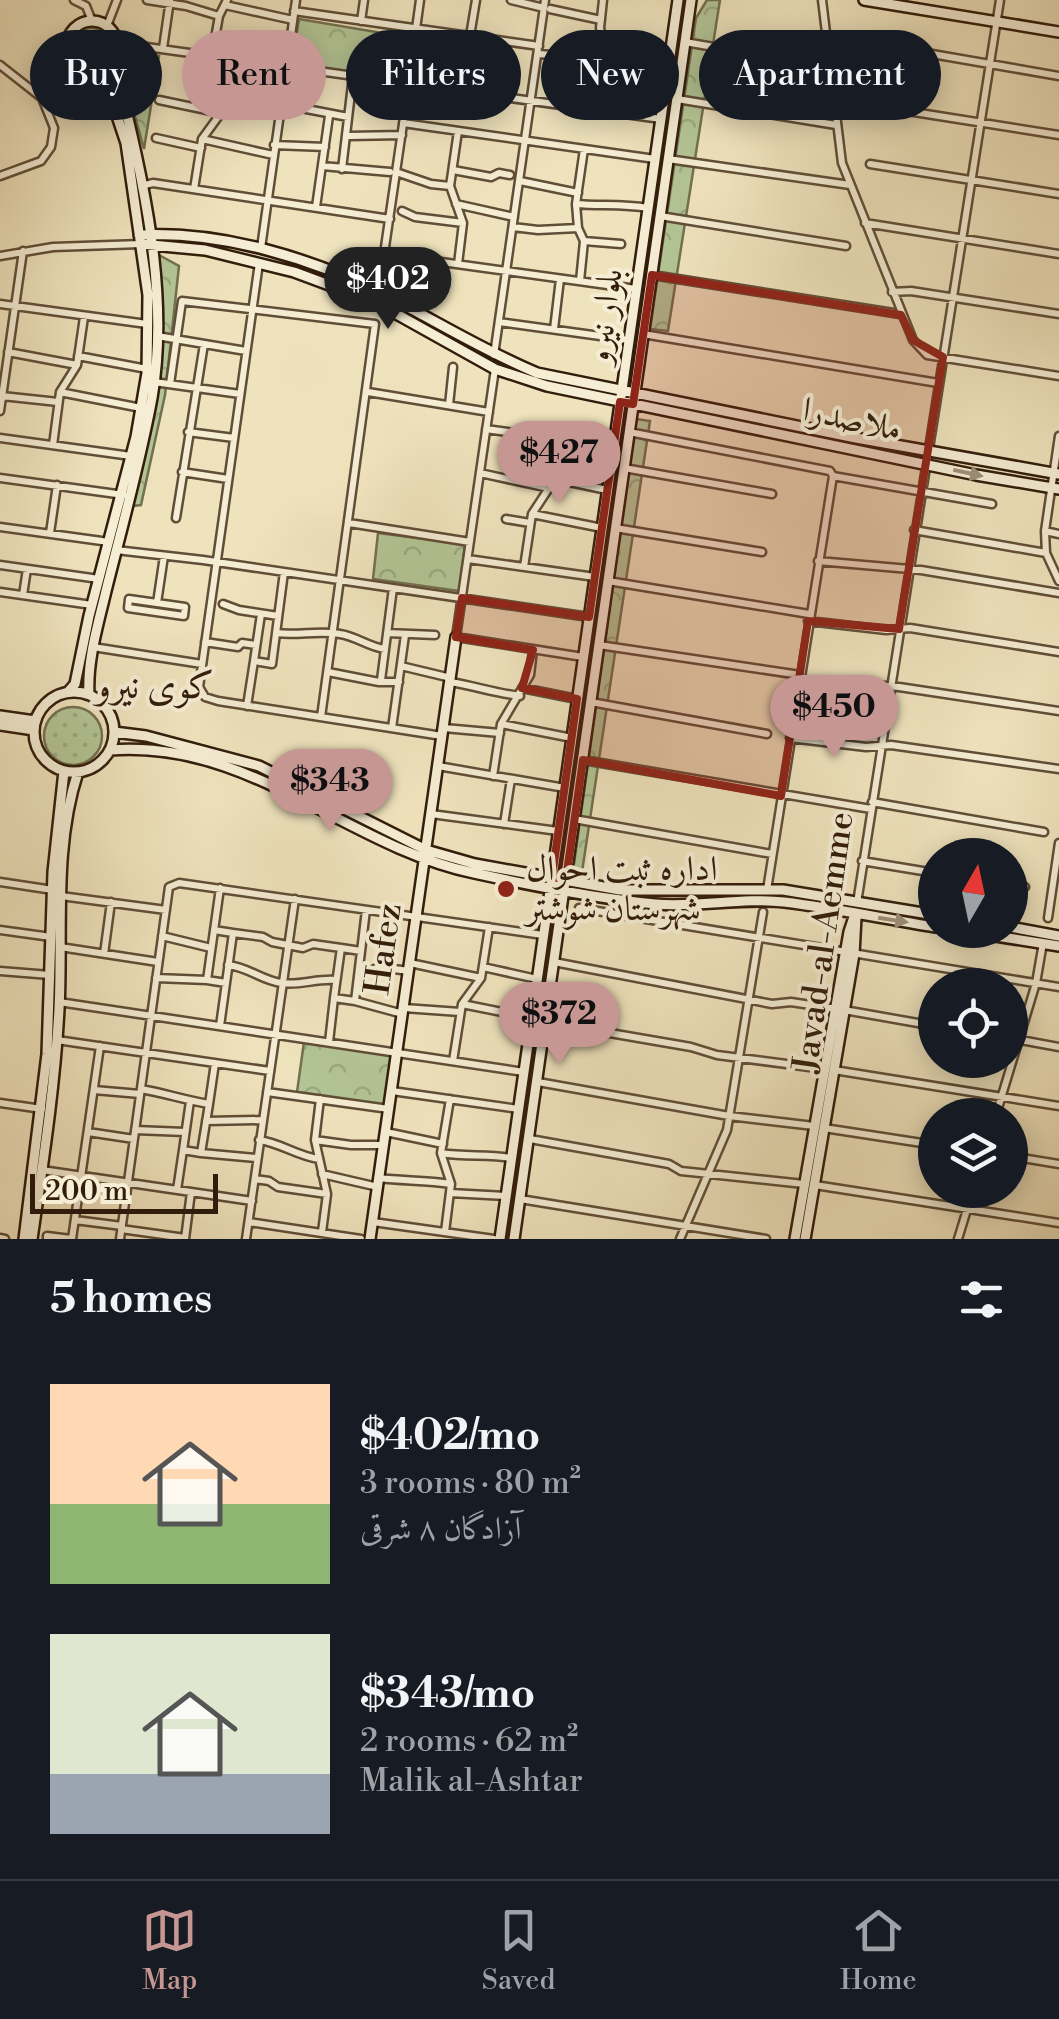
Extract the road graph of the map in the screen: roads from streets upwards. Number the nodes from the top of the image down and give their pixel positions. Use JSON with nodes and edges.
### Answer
{"nodes":[{"id":1,"x":74,"y":0,"type":"edge"},
{"id":2,"x":116,"y":0,"type":"edge"},
{"id":3,"x":147,"y":0,"type":"edge"},
{"id":4,"x":296,"y":0,"type":"edge"},
{"id":5,"x":364,"y":0,"type":"edge"},
{"id":6,"x":420,"y":0,"type":"edge"},
{"id":7,"x":476,"y":0,"type":"edge"},
{"id":8,"x":510,"y":0,"type":"edge"},
{"id":9,"x":604,"y":0,"type":"edge"},
{"id":10,"x":678,"y":0,"type":"edge"},
{"id":11,"x":691,"y":0,"type":"edge"},
{"id":12,"x":822,"y":0,"type":"edge"},
{"id":13,"x":864,"y":0,"type":"edge"},
{"id":14,"x":1000,"y":0,"type":"edge"},
{"id":15,"x":169,"y":2,"type":"edge"},
{"id":16,"x":226,"y":2,"type":"edge"},
{"id":17,"x":546,"y":6,"type":"edge"},
{"id":18,"x":293,"y":15,"type":"junction"},
{"id":19,"x":219,"y":16,"type":"junction"},
{"id":20,"x":601,"y":20,"type":"junction"},
{"id":21,"x":92,"y":21,"type":"junction"},
{"id":22,"x":362,"y":21,"type":"junction"},
{"id":23,"x":996,"y":22,"type":"junction"},
{"id":24,"x":107,"y":26,"type":"junction"},
{"id":25,"x":416,"y":28,"type":"junction"},
{"id":26,"x":72,"y":30,"type":"edge"},
{"id":27,"x":109,"y":30,"type":"edge"},
{"id":28,"x":216,"y":30,"type":"edge"},
{"id":29,"x":291,"y":30,"type":"edge"},
{"id":30,"x":430,"y":30,"type":"edge"},
{"id":31,"x":471,"y":30,"type":"edge"},
{"id":32,"x":601,"y":30,"type":"edge"},
{"id":33,"x":674,"y":30,"type":"edge"},
{"id":34,"x":825,"y":30,"type":"edge"},
{"id":35,"x":1059,"y":32,"type":"edge"},
{"id":36,"x":686,"y":42,"type":"junction"},
{"id":37,"x":699,"y":44,"type":"edge"},
{"id":38,"x":521,"y":46,"type":"edge"},
{"id":39,"x":163,"y":48,"type":"joint"},
{"id":40,"x":538,"y":50,"type":"junction"},
{"id":41,"x":182,"y":51,"type":"edge"},
{"id":42,"x":541,"y":51,"type":"edge"},
{"id":43,"x":941,"y":55,"type":"edge"},
{"id":44,"x":990,"y":63,"type":"junction"},
{"id":45,"x":0,"y":65,"type":"edge"},
{"id":46,"x":1059,"y":76,"type":"edge"},
{"id":47,"x":679,"y":86,"type":"edge"},
{"id":48,"x":521,"y":99,"type":"edge"},
{"id":49,"x":679,"y":99,"type":"edge"},
{"id":50,"x":531,"y":100,"type":"junction"},
{"id":51,"x":541,"y":101,"type":"edge"},
{"id":52,"x":326,"y":115,"type":"edge"},
{"id":53,"x":329,"y":116,"type":"junction"},
{"id":54,"x":346,"y":117,"type":"edge"},
{"id":55,"x":941,"y":117,"type":"edge"},
{"id":56,"x":118,"y":120,"type":"edge"},
{"id":57,"x":129,"y":120,"type":"edge"},
{"id":58,"x":216,"y":120,"type":"edge"},
{"id":59,"x":278,"y":120,"type":"edge"},
{"id":60,"x":348,"y":120,"type":"edge"},
{"id":61,"x":404,"y":120,"type":"edge"},
{"id":62,"x":661,"y":120,"type":"edge"},
{"id":63,"x":674,"y":120,"type":"edge"},
{"id":64,"x":836,"y":120,"type":"edge"},
{"id":65,"x":404,"y":123,"type":"junction"},
{"id":66,"x":980,"y":123,"type":"junction"},
{"id":67,"x":836,"y":124,"type":"junction"},
{"id":68,"x":458,"y":130,"type":"junction"},
{"id":69,"x":402,"y":134,"type":"junction"},
{"id":70,"x":349,"y":136,"type":"dead end"},
{"id":71,"x":1059,"y":136,"type":"edge"},
{"id":72,"x":156,"y":138,"type":"dead end"},
{"id":73,"x":526,"y":140,"type":"junction"},
{"id":74,"x":201,"y":144,"type":"junction"},
{"id":75,"x":274,"y":145,"type":"junction"},
{"id":76,"x":324,"y":147,"type":"junction"},
{"id":77,"x":584,"y":149,"type":"junction"},
{"id":78,"x":273,"y":155,"type":"junction"},
{"id":79,"x":668,"y":158,"type":"junction"},
{"id":80,"x":655,"y":160,"type":"junction"},
{"id":81,"x":870,"y":164,"type":"dead end"},
{"id":82,"x":322,"y":166,"type":"junction"},
{"id":83,"x":342,"y":169,"type":"junction"},
{"id":84,"x":452,"y":170,"type":"junction"},
{"id":85,"x":393,"y":172,"type":"junction"},
{"id":86,"x":510,"y":175,"type":"dead end"},
{"id":87,"x":0,"y":176,"type":"edge"},
{"id":88,"x":971,"y":180,"type":"junction"},
{"id":89,"x":520,"y":181,"type":"junction"},
{"id":90,"x":141,"y":186,"type":"junction"},
{"id":91,"x":450,"y":186,"type":"junction"},
{"id":92,"x":851,"y":186,"type":"junction"},
{"id":93,"x":194,"y":189,"type":"junction"},
{"id":94,"x":578,"y":192,"type":"junction"},
{"id":95,"x":1059,"y":194,"type":"edge"},
{"id":96,"x":267,"y":200,"type":"junction"},
{"id":97,"x":456,"y":204,"type":"junction"},
{"id":98,"x":576,"y":204,"type":"junction"},
{"id":99,"x":316,"y":208,"type":"junction"},
{"id":100,"x":648,"y":208,"type":"junction"},
{"id":101,"x":402,"y":211,"type":"dead end"},
{"id":102,"x":660,"y":216,"type":"junction"},
{"id":103,"x":514,"y":217,"type":"junction"},
{"id":104,"x":390,"y":219,"type":"junction"},
{"id":105,"x":463,"y":223,"type":"junction"},
{"id":106,"x":866,"y":223,"type":"junction"},
{"id":107,"x":513,"y":227,"type":"junction"},
{"id":108,"x":578,"y":228,"type":"junction"},
{"id":109,"x":962,"y":238,"type":"junction"},
{"id":110,"x":145,"y":240,"type":"junction"},
{"id":111,"x":584,"y":241,"type":"junction"},
{"id":112,"x":621,"y":244,"type":"dead end"},
{"id":113,"x":846,"y":246,"type":"dead end"},
{"id":114,"x":261,"y":249,"type":"junction"},
{"id":115,"x":23,"y":252,"type":"junction"},
{"id":116,"x":1059,"y":254,"type":"edge"},
{"id":117,"x":0,"y":256,"type":"edge"},
{"id":118,"x":259,"y":261,"type":"junction"},
{"id":119,"x":458,"y":264,"type":"junction"},
{"id":120,"x":506,"y":271,"type":"junction"},
{"id":121,"x":652,"y":275,"type":"junction"},
{"id":122,"x":560,"y":278,"type":"junction"},
{"id":123,"x":580,"y":281,"type":"junction"},
{"id":124,"x":636,"y":289,"type":"junction"},
{"id":125,"x":892,"y":292,"type":"junction"},
{"id":126,"x":952,"y":297,"type":"junction"},
{"id":127,"x":0,"y":304,"type":"edge"},
{"id":128,"x":15,"y":306,"type":"junction"},
{"id":129,"x":252,"y":311,"type":"junction"},
{"id":130,"x":1059,"y":314,"type":"edge"},
{"id":131,"x":901,"y":315,"type":"junction"},
{"id":132,"x":84,"y":317,"type":"junction"},
{"id":133,"x":499,"y":322,"type":"junction"},
{"id":134,"x":148,"y":324,"type":"junction"},
{"id":135,"x":554,"y":329,"type":"junction"},
{"id":136,"x":643,"y":334,"type":"junction"},
{"id":137,"x":157,"y":336,"type":"junction"},
{"id":138,"x":176,"y":339,"type":"junction"},
{"id":139,"x":629,"y":340,"type":"junction"},
{"id":140,"x":204,"y":344,"type":"junction"},
{"id":141,"x":246,"y":351,"type":"junction"},
{"id":142,"x":494,"y":356,"type":"junction"},
{"id":143,"x":5,"y":357,"type":"edge"},
{"id":144,"x":942,"y":357,"type":"junction"},
{"id":145,"x":78,"y":361,"type":"junction"},
{"id":146,"x":454,"y":367,"type":"dead end"},
{"id":147,"x":147,"y":369,"type":"junction"},
{"id":148,"x":495,"y":369,"type":"junction"},
{"id":149,"x":1059,"y":376,"type":"edge"},
{"id":150,"x":154,"y":382,"type":"junction"},
{"id":151,"x":938,"y":382,"type":"junction"},
{"id":152,"x":170,"y":384,"type":"junction"},
{"id":153,"x":197,"y":388,"type":"junction"},
{"id":154,"x":622,"y":390,"type":"junction"},
{"id":155,"x":60,"y":392,"type":"junction"},
{"id":156,"x":368,"y":392,"type":"junction"},
{"id":157,"x":634,"y":392,"type":"junction"},
{"id":158,"x":240,"y":394,"type":"junction"},
{"id":159,"x":1,"y":399,"type":"edge"},
{"id":160,"x":58,"y":402,"type":"junction"},
{"id":161,"x":620,"y":402,"type":"junction"},
{"id":162,"x":633,"y":404,"type":"junction"},
{"id":163,"x":449,"y":405,"type":"junction"},
{"id":164,"x":141,"y":408,"type":"junction"},
{"id":165,"x":0,"y":410,"type":"edge"},
{"id":166,"x":489,"y":412,"type":"junction"},
{"id":167,"x":486,"y":429,"type":"junction"},
{"id":168,"x":188,"y":432,"type":"junction"},
{"id":169,"x":629,"y":432,"type":"junction"},
{"id":170,"x":1059,"y":436,"type":"edge"},
{"id":171,"x":0,"y":438,"type":"edge"},
{"id":172,"x":234,"y":438,"type":"junction"},
{"id":173,"x":557,"y":439,"type":"junction"},
{"id":174,"x":52,"y":445,"type":"junction"},
{"id":175,"x":614,"y":447,"type":"junction"},
{"id":176,"x":927,"y":450,"type":"junction"},
{"id":177,"x":131,"y":456,"type":"junction"},
{"id":178,"x":925,"y":464,"type":"junction"},
{"id":179,"x":624,"y":468,"type":"junction"},
{"id":180,"x":182,"y":472,"type":"junction"},
{"id":181,"x":480,"y":473,"type":"junction"},
{"id":182,"x":1056,"y":473,"type":"edge"},
{"id":183,"x":833,"y":476,"type":"junction"},
{"id":184,"x":0,"y":478,"type":"edge"},
{"id":185,"x":551,"y":478,"type":"junction"},
{"id":186,"x":228,"y":479,"type":"junction"},
{"id":187,"x":56,"y":486,"type":"junction"},
{"id":188,"x":550,"y":488,"type":"junction"},
{"id":189,"x":1055,"y":488,"type":"edge"},
{"id":190,"x":607,"y":490,"type":"junction"},
{"id":191,"x":920,"y":492,"type":"junction"},
{"id":192,"x":772,"y":494,"type":"dead end"},
{"id":193,"x":125,"y":496,"type":"junction"},
{"id":194,"x":992,"y":504,"type":"dead end"},
{"id":195,"x":176,"y":518,"type":"dead end"},
{"id":196,"x":531,"y":518,"type":"junction"},
{"id":197,"x":506,"y":520,"type":"dead end"},
{"id":198,"x":349,"y":523,"type":"junction"},
{"id":199,"x":0,"y":527,"type":"edge"},
{"id":200,"x":602,"y":528,"type":"junction"},
{"id":201,"x":615,"y":528,"type":"junction"},
{"id":202,"x":914,"y":530,"type":"junction"},
{"id":203,"x":1044,"y":531,"type":"junction"},
{"id":204,"x":50,"y":534,"type":"junction"},
{"id":205,"x":1059,"y":534,"type":"edge"},
{"id":206,"x":470,"y":542,"type":"junction"},
{"id":207,"x":112,"y":546,"type":"junction"},
{"id":208,"x":762,"y":552,"type":"dead end"},
{"id":209,"x":1046,"y":552,"type":"junction"},
{"id":210,"x":164,"y":556,"type":"junction"},
{"id":211,"x":468,"y":559,"type":"junction"},
{"id":212,"x":216,"y":562,"type":"junction"},
{"id":213,"x":818,"y":562,"type":"junction"},
{"id":214,"x":0,"y":565,"type":"edge"},
{"id":215,"x":524,"y":567,"type":"junction"},
{"id":216,"x":27,"y":569,"type":"junction"},
{"id":217,"x":908,"y":571,"type":"junction"},
{"id":218,"x":284,"y":572,"type":"junction"},
{"id":219,"x":595,"y":577,"type":"junction"},
{"id":220,"x":99,"y":578,"type":"junction"},
{"id":221,"x":341,"y":580,"type":"junction"},
{"id":222,"x":607,"y":581,"type":"junction"},
{"id":223,"x":1059,"y":581,"type":"edge"},
{"id":224,"x":393,"y":588,"type":"junction"},
{"id":225,"x":0,"y":592,"type":"edge"},
{"id":226,"x":1059,"y":593,"type":"edge"},
{"id":227,"x":23,"y":595,"type":"junction"},
{"id":228,"x":462,"y":598,"type":"junction"},
{"id":229,"x":158,"y":603,"type":"junction"},
{"id":230,"x":222,"y":604,"type":"dead end"},
{"id":231,"x":92,"y":605,"type":"junction"},
{"id":232,"x":261,"y":614,"type":"junction"},
{"id":233,"x":278,"y":616,"type":"junction"},
{"id":234,"x":589,"y":617,"type":"junction"},
{"id":235,"x":809,"y":618,"type":"junction"},
{"id":236,"x":898,"y":629,"type":"junction"},
{"id":237,"x":276,"y":633,"type":"junction"},
{"id":238,"x":333,"y":633,"type":"junction"},
{"id":239,"x":387,"y":633,"type":"junction"},
{"id":240,"x":435,"y":634,"type":"dead end"},
{"id":241,"x":405,"y":635,"type":"junction"},
{"id":242,"x":456,"y":637,"type":"junction"},
{"id":243,"x":206,"y":642,"type":"junction"},
{"id":244,"x":256,"y":644,"type":"junction"},
{"id":245,"x":599,"y":644,"type":"junction"},
{"id":246,"x":93,"y":647,"type":"junction"},
{"id":247,"x":385,"y":649,"type":"junction"},
{"id":248,"x":533,"y":650,"type":"junction"},
{"id":249,"x":1059,"y":652,"type":"edge"},
{"id":250,"x":583,"y":657,"type":"junction"},
{"id":251,"x":254,"y":661,"type":"junction"},
{"id":252,"x":202,"y":664,"type":"junction"},
{"id":253,"x":401,"y":666,"type":"junction"},
{"id":254,"x":328,"y":672,"type":"junction"},
{"id":255,"x":800,"y":678,"type":"junction"},
{"id":256,"x":381,"y":680,"type":"junction"},
{"id":257,"x":450,"y":680,"type":"junction"},
{"id":258,"x":399,"y":682,"type":"junction"},
{"id":259,"x":889,"y":688,"type":"junction"},
{"id":260,"x":68,"y":692,"type":"junction"},
{"id":261,"x":521,"y":692,"type":"junction"},
{"id":262,"x":89,"y":695,"type":"junction"},
{"id":263,"x":577,"y":700,"type":"junction"},
{"id":264,"x":591,"y":702,"type":"junction"},
{"id":265,"x":247,"y":706,"type":"junction"},
{"id":266,"x":1059,"y":711,"type":"edge"},
{"id":267,"x":0,"y":716,"type":"edge"},
{"id":268,"x":321,"y":717,"type":"junction"},
{"id":269,"x":0,"y":725,"type":"edge"},
{"id":270,"x":35,"y":725,"type":"junction"},
{"id":271,"x":392,"y":728,"type":"junction"},
{"id":272,"x":501,"y":729,"type":"junction"},
{"id":273,"x":114,"y":732,"type":"junction"},
{"id":274,"x":443,"y":732,"type":"junction"},
{"id":275,"x":766,"y":734,"type":"dead end"},
{"id":276,"x":572,"y":738,"type":"junction"},
{"id":277,"x":790,"y":738,"type":"junction"},
{"id":278,"x":880,"y":746,"type":"junction"},
{"id":279,"x":110,"y":750,"type":"junction"},
{"id":280,"x":582,"y":760,"type":"junction"},
{"id":281,"x":438,"y":766,"type":"junction"},
{"id":282,"x":1059,"y":769,"type":"edge"},
{"id":283,"x":64,"y":771,"type":"junction"},
{"id":284,"x":78,"y":772,"type":"junction"},
{"id":285,"x":494,"y":776,"type":"junction"},
{"id":286,"x":511,"y":779,"type":"junction"},
{"id":287,"x":564,"y":788,"type":"junction"},
{"id":288,"x":781,"y":796,"type":"junction"},
{"id":289,"x":871,"y":805,"type":"junction"},
{"id":290,"x":432,"y":814,"type":"junction"},
{"id":291,"x":574,"y":819,"type":"junction"},
{"id":292,"x":504,"y":824,"type":"junction"},
{"id":293,"x":558,"y":831,"type":"junction"},
{"id":294,"x":1044,"y":832,"type":"dead end"},
{"id":295,"x":1059,"y":843,"type":"edge"},
{"id":296,"x":772,"y":854,"type":"junction"},
{"id":297,"x":425,"y":856,"type":"junction"},
{"id":298,"x":862,"y":861,"type":"junction"},
{"id":299,"x":918,"y":869,"type":"edge"},
{"id":300,"x":1,"y":882,"type":"edge"},
{"id":301,"x":551,"y":882,"type":"junction"},
{"id":302,"x":565,"y":885,"type":"junction"},
{"id":303,"x":220,"y":888,"type":"junction"},
{"id":304,"x":0,"y":890,"type":"edge"},
{"id":305,"x":767,"y":890,"type":"junction"},
{"id":306,"x":57,"y":893,"type":"junction"},
{"id":307,"x":295,"y":899,"type":"junction"},
{"id":308,"x":111,"y":902,"type":"junction"},
{"id":309,"x":857,"y":902,"type":"junction"},
{"id":310,"x":579,"y":908,"type":"dead end"},
{"id":311,"x":166,"y":910,"type":"junction"},
{"id":312,"x":366,"y":910,"type":"junction"},
{"id":313,"x":763,"y":912,"type":"dead end"},
{"id":314,"x":918,"y":912,"type":"edge"},
{"id":315,"x":856,"y":914,"type":"junction"},
{"id":316,"x":416,"y":917,"type":"junction"},
{"id":317,"x":1048,"y":918,"type":"dead end"},
{"id":318,"x":918,"y":924,"type":"edge"},
{"id":319,"x":489,"y":928,"type":"junction"},
{"id":320,"x":0,"y":930,"type":"edge"},
{"id":321,"x":214,"y":930,"type":"junction"},
{"id":322,"x":1028,"y":930,"type":"edge"},
{"id":323,"x":233,"y":933,"type":"junction"},
{"id":324,"x":544,"y":935,"type":"junction"},
{"id":325,"x":162,"y":936,"type":"junction"},
{"id":326,"x":1059,"y":936,"type":"edge"},
{"id":327,"x":52,"y":937,"type":"junction"},
{"id":328,"x":758,"y":940,"type":"junction"},
{"id":329,"x":1028,"y":941,"type":"edge"},
{"id":330,"x":1043,"y":943,"type":"junction"},
{"id":331,"x":288,"y":945,"type":"junction"},
{"id":332,"x":1059,"y":946,"type":"edge"},
{"id":333,"x":60,"y":947,"type":"junction"},
{"id":334,"x":212,"y":948,"type":"junction"},
{"id":335,"x":340,"y":948,"type":"junction"},
{"id":336,"x":361,"y":950,"type":"junction"},
{"id":337,"x":849,"y":953,"type":"junction"},
{"id":338,"x":104,"y":954,"type":"junction"},
{"id":339,"x":158,"y":962,"type":"junction"},
{"id":340,"x":554,"y":962,"type":"junction"},
{"id":341,"x":228,"y":965,"type":"junction"},
{"id":342,"x":409,"y":967,"type":"junction"},
{"id":343,"x":482,"y":967,"type":"junction"},
{"id":344,"x":359,"y":970,"type":"junction"},
{"id":345,"x":0,"y":971,"type":"edge"},
{"id":346,"x":50,"y":975,"type":"junction"},
{"id":347,"x":156,"y":978,"type":"junction"},
{"id":348,"x":481,"y":978,"type":"junction"},
{"id":349,"x":537,"y":979,"type":"junction"},
{"id":350,"x":207,"y":980,"type":"junction"},
{"id":351,"x":336,"y":980,"type":"junction"},
{"id":352,"x":226,"y":983,"type":"junction"},
{"id":353,"x":283,"y":983,"type":"junction"},
{"id":354,"x":1036,"y":983,"type":"junction"},
{"id":355,"x":1059,"y":987,"type":"edge"},
{"id":356,"x":334,"y":998,"type":"junction"},
{"id":357,"x":748,"y":999,"type":"junction"},
{"id":358,"x":355,"y":1001,"type":"junction"},
{"id":359,"x":59,"y":1002,"type":"junction"},
{"id":360,"x":461,"y":1008,"type":"junction"},
{"id":361,"x":840,"y":1009,"type":"junction"},
{"id":362,"x":403,"y":1010,"type":"junction"},
{"id":363,"x":1028,"y":1012,"type":"edge"},
{"id":364,"x":151,"y":1016,"type":"junction"},
{"id":365,"x":532,"y":1018,"type":"junction"},
{"id":366,"x":546,"y":1022,"type":"junction"},
{"id":367,"x":918,"y":1023,"type":"edge"},
{"id":368,"x":220,"y":1026,"type":"junction"},
{"id":369,"x":276,"y":1034,"type":"junction"},
{"id":370,"x":58,"y":1040,"type":"junction"},
{"id":371,"x":1028,"y":1041,"type":"edge"},
{"id":372,"x":328,"y":1042,"type":"junction"},
{"id":373,"x":100,"y":1046,"type":"junction"},
{"id":374,"x":1059,"y":1047,"type":"edge"},
{"id":375,"x":146,"y":1053,"type":"junction"},
{"id":376,"x":397,"y":1053,"type":"junction"},
{"id":377,"x":739,"y":1058,"type":"junction"},
{"id":378,"x":453,"y":1061,"type":"junction"},
{"id":379,"x":215,"y":1063,"type":"junction"},
{"id":380,"x":830,"y":1069,"type":"junction"},
{"id":381,"x":270,"y":1071,"type":"junction"},
{"id":382,"x":524,"y":1072,"type":"junction"},
{"id":383,"x":1008,"y":1078,"type":"edge"},
{"id":384,"x":538,"y":1082,"type":"junction"},
{"id":385,"x":94,"y":1090,"type":"junction"},
{"id":386,"x":392,"y":1091,"type":"junction"},
{"id":387,"x":141,"y":1092,"type":"junction"},
{"id":388,"x":267,"y":1092,"type":"junction"},
{"id":389,"x":1002,"y":1097,"type":"junction"},
{"id":390,"x":450,"y":1099,"type":"junction"},
{"id":391,"x":320,"y":1100,"type":"junction"},
{"id":392,"x":190,"y":1101,"type":"junction"},
{"id":393,"x":0,"y":1103,"type":"edge"},
{"id":394,"x":209,"y":1104,"type":"junction"},
{"id":395,"x":1059,"y":1106,"type":"edge"},
{"id":396,"x":42,"y":1108,"type":"junction"},
{"id":397,"x":518,"y":1108,"type":"junction"},
{"id":398,"x":389,"y":1109,"type":"junction"},
{"id":399,"x":730,"y":1116,"type":"junction"},
{"id":400,"x":262,"y":1120,"type":"junction"},
{"id":401,"x":206,"y":1121,"type":"junction"},
{"id":402,"x":819,"y":1127,"type":"junction"},
{"id":403,"x":88,"y":1132,"type":"junction"},
{"id":404,"x":186,"y":1132,"type":"junction"},
{"id":405,"x":386,"y":1132,"type":"junction"},
{"id":406,"x":134,"y":1135,"type":"junction"},
{"id":407,"x":530,"y":1139,"type":"junction"},
{"id":408,"x":259,"y":1140,"type":"junction"},
{"id":409,"x":315,"y":1140,"type":"junction"},
{"id":410,"x":918,"y":1142,"type":"edge"},
{"id":411,"x":443,"y":1144,"type":"junction"},
{"id":412,"x":384,"y":1146,"type":"junction"},
{"id":413,"x":183,"y":1150,"type":"junction"},
{"id":414,"x":201,"y":1153,"type":"junction"},
{"id":415,"x":442,"y":1153,"type":"junction"},
{"id":416,"x":256,"y":1158,"type":"junction"},
{"id":417,"x":319,"y":1158,"type":"junction"},
{"id":418,"x":512,"y":1158,"type":"junction"},
{"id":419,"x":1028,"y":1159,"type":"edge"},
{"id":420,"x":1059,"y":1164,"type":"edge"},
{"id":421,"x":42,"y":1170,"type":"junction"},
{"id":422,"x":322,"y":1174,"type":"junction"},
{"id":423,"x":710,"y":1174,"type":"junction"},
{"id":424,"x":82,"y":1176,"type":"junction"},
{"id":425,"x":255,"y":1179,"type":"junction"},
{"id":426,"x":379,"y":1182,"type":"junction"},
{"id":427,"x":127,"y":1183,"type":"junction"},
{"id":428,"x":809,"y":1185,"type":"junction"},
{"id":429,"x":450,"y":1188,"type":"junction"},
{"id":430,"x":177,"y":1190,"type":"junction"},
{"id":431,"x":191,"y":1192,"type":"junction"},
{"id":432,"x":327,"y":1194,"type":"junction"},
{"id":433,"x":506,"y":1196,"type":"junction"},
{"id":434,"x":520,"y":1199,"type":"junction"},
{"id":435,"x":252,"y":1201,"type":"junction"},
{"id":436,"x":967,"y":1209,"type":"junction"},
{"id":437,"x":75,"y":1220,"type":"junction"},
{"id":438,"x":249,"y":1222,"type":"junction"},
{"id":439,"x":373,"y":1222,"type":"junction"},
{"id":440,"x":1059,"y":1223,"type":"edge"},
{"id":441,"x":686,"y":1226,"type":"junction"},
{"id":442,"x":121,"y":1228,"type":"junction"},
{"id":443,"x":322,"y":1232,"type":"junction"},
{"id":444,"x":445,"y":1232,"type":"junction"},
{"id":445,"x":305,"y":1234,"type":"edge"},
{"id":446,"x":429,"y":1234,"type":"edge"},
{"id":447,"x":24,"y":1239,"type":"edge"},
{"id":448,"x":32,"y":1239,"type":"edge"},
{"id":449,"x":46,"y":1239,"type":"edge"},
{"id":450,"x":71,"y":1239,"type":"edge"},
{"id":451,"x":120,"y":1239,"type":"edge"},
{"id":452,"x":185,"y":1239,"type":"edge"},
{"id":453,"x":246,"y":1239,"type":"edge"},
{"id":454,"x":360,"y":1239,"type":"edge"},
{"id":455,"x":370,"y":1239,"type":"edge"},
{"id":456,"x":497,"y":1239,"type":"edge"},
{"id":457,"x":514,"y":1239,"type":"edge"},
{"id":458,"x":680,"y":1239,"type":"edge"},
{"id":459,"x":766,"y":1239,"type":"edge"},
{"id":460,"x":795,"y":1239,"type":"edge"},
{"id":461,"x":804,"y":1239,"type":"edge"},
{"id":462,"x":958,"y":1239,"type":"edge"}],
"edges":[{"from":1,"to":21,"type":"street"},
{"from":2,"to":24,"type":"street"},
{"from":3,"to":15,"type":"street"},
{"from":4,"to":18,"type":"street"},
{"from":5,"to":22,"type":"street"},
{"from":6,"to":25,"type":"street"},
{"from":7,"to":31,"type":"street"},
{"from":8,"to":17,"type":"street"},
{"from":9,"to":20,"type":"street"},
{"from":10,"to":33,"type":"street","name":"بلوار نیرو"},
{"from":11,"to":36,"type":"street","name":"بلوار نیرو"},
{"from":12,"to":34,"type":"street"},
{"from":13,"to":23,"type":"street"},
{"from":14,"to":23,"type":"street","name":"Javad-al-Aemme"},
{"from":15,"to":19,"type":"street"},
{"from":15,"to":39,"type":"street"},
{"from":16,"to":18,"type":"street"},
{"from":16,"to":19,"type":"street"},
{"from":17,"to":20,"type":"street"},
{"from":17,"to":40,"type":"street"},
{"from":18,"to":22,"type":"street"},
{"from":18,"to":29,"type":"street"},
{"from":19,"to":28,"type":"street"},
{"from":20,"to":32,"type":"street"},
{"from":21,"to":24,"type":"street"},
{"from":21,"to":26,"type":"street"},
{"from":22,"to":25,"type":"street"},
{"from":23,"to":35,"type":"street"},
{"from":23,"to":44,"type":"street","name":"Javad-al-Aemme"},
{"from":24,"to":27,"type":"street"},
{"from":25,"to":30,"type":"street"},
{"from":36,"to":37,"type":"street"},
{"from":36,"to":47,"type":"street","name":"بلوار نیرو"},
{"from":38,"to":40,"type":"street"},
{"from":39,"to":41,"type":"street"},
{"from":40,"to":42,"type":"street"},
{"from":40,"to":50,"type":"street"},
{"from":43,"to":44,"type":"street"},
{"from":44,"to":46,"type":"street"},
{"from":44,"to":66,"type":"street","name":"Javad-al-Aemme"},
{"from":45,"to":87,"type":"street"},
{"from":48,"to":50,"type":"street"},
{"from":49,"to":67,"type":"street"},
{"from":50,"to":51,"type":"street"},
{"from":50,"to":73,"type":"street"},
{"from":52,"to":53,"type":"street"},
{"from":53,"to":54,"type":"street"},
{"from":53,"to":76,"type":"street"},
{"from":55,"to":66,"type":"street"},
{"from":56,"to":110,"type":"street"},
{"from":57,"to":90,"type":"street"},
{"from":58,"to":74,"type":"street"},
{"from":59,"to":75,"type":"street"},
{"from":60,"to":83,"type":"street"},
{"from":61,"to":65,"type":"street"},
{"from":62,"to":80,"type":"street","name":"بلوار نیرو"},
{"from":63,"to":79,"type":"street","name":"بلوار نیرو"},
{"from":64,"to":67,"type":"street"},
{"from":65,"to":68,"type":"street"},
{"from":65,"to":69,"type":"street"},
{"from":66,"to":71,"type":"street"},
{"from":66,"to":88,"type":"street","name":"Javad-al-Aemme"},
{"from":67,"to":92,"type":"street"},
{"from":68,"to":73,"type":"street"},
{"from":68,"to":84,"type":"street"},
{"from":69,"to":70,"type":"street"},
{"from":69,"to":85,"type":"street"},
{"from":72,"to":74,"type":"street"},
{"from":73,"to":77,"type":"street"},
{"from":73,"to":89,"type":"street"},
{"from":74,"to":78,"type":"street"},
{"from":74,"to":93,"type":"street"},
{"from":75,"to":76,"type":"street"},
{"from":75,"to":78,"type":"street"},
{"from":76,"to":82,"type":"street"},
{"from":77,"to":80,"type":"street"},
{"from":77,"to":94,"type":"street"},
{"from":78,"to":96,"type":"street"},
{"from":79,"to":92,"type":"street"},
{"from":79,"to":102,"type":"street","name":"بلوار نیرو"},
{"from":80,"to":100,"type":"street","name":"بلوار نیرو"},
{"from":81,"to":88,"type":"street"},
{"from":82,"to":83,"type":"street"},
{"from":82,"to":99,"type":"street"},
{"from":83,"to":85,"type":"street"},
{"from":84,"to":86,"type":"street"},
{"from":84,"to":91,"type":"street"},
{"from":85,"to":91,"type":"street"},
{"from":85,"to":104,"type":"street"},
{"from":88,"to":95,"type":"street"},
{"from":88,"to":109,"type":"street","name":"Javad-al-Aemme"},
{"from":89,"to":94,"type":"street"},
{"from":89,"to":103,"type":"street"},
{"from":90,"to":93,"type":"street"},
{"from":90,"to":110,"type":"street"},
{"from":91,"to":97,"type":"street"},
{"from":92,"to":106,"type":"street"},
{"from":93,"to":96,"type":"street"},
{"from":94,"to":98,"type":"street"},
{"from":96,"to":99,"type":"street"},
{"from":96,"to":114,"type":"street"},
{"from":97,"to":103,"type":"street"},
{"from":97,"to":105,"type":"street"},
{"from":98,"to":100,"type":"street"},
{"from":98,"to":108,"type":"street"},
{"from":99,"to":104,"type":"street"},
{"from":100,"to":124,"type":"street","name":"بلوار نیرو"},
{"from":101,"to":105,"type":"street"},
{"from":102,"to":113,"type":"street"},
{"from":102,"to":121,"type":"street","name":"بلوار نیرو"},
{"from":103,"to":107,"type":"street"},
{"from":104,"to":119,"type":"street"},
{"from":105,"to":119,"type":"street"},
{"from":106,"to":109,"type":"street"},
{"from":106,"to":125,"type":"street"},
{"from":107,"to":108,"type":"street"},
{"from":107,"to":120,"type":"street"},
{"from":108,"to":111,"type":"street"},
{"from":109,"to":116,"type":"street"},
{"from":109,"to":126,"type":"street","name":"Javad-al-Aemme"},
{"from":110,"to":114,"type":"street","name":"ملاصدرا"},
{"from":110,"to":115,"type":"street"},
{"from":110,"to":118,"type":"street","name":"ملاصدرا"},
{"from":110,"to":134,"type":"street"},
{"from":110,"to":137,"type":"street"},
{"from":111,"to":112,"type":"street"},
{"from":111,"to":123,"type":"street"},
{"from":114,"to":142,"type":"street","name":"ملاصدرا"},
{"from":115,"to":117,"type":"street"},
{"from":115,"to":128,"type":"street"},
{"from":118,"to":129,"type":"street"},
{"from":118,"to":148,"type":"street","name":"ملاصدرا"},
{"from":119,"to":120,"type":"street"},
{"from":120,"to":122,"type":"street"},
{"from":120,"to":133,"type":"street"},
{"from":121,"to":131,"type":"street"},
{"from":121,"to":136,"type":"street","name":"بلوار نیرو"},
{"from":122,"to":123,"type":"street"},
{"from":122,"to":135,"type":"street"},
{"from":123,"to":124,"type":"street"},
{"from":124,"to":139,"type":"street","name":"بلوار نیرو"},
{"from":125,"to":126,"type":"street"},
{"from":125,"to":131,"type":"street"},
{"from":126,"to":130,"type":"street"},
{"from":126,"to":144,"type":"street","name":"Javad-al-Aemme"},
{"from":127,"to":128,"type":"street"},
{"from":128,"to":132,"type":"street"},
{"from":128,"to":143,"type":"street"},
{"from":129,"to":138,"type":"street"},
{"from":129,"to":141,"type":"street"},
{"from":129,"to":156,"type":"street"},
{"from":131,"to":144,"type":"street"},
{"from":132,"to":134,"type":"street"},
{"from":132,"to":145,"type":"street"},
{"from":133,"to":135,"type":"street"},
{"from":133,"to":142,"type":"street"},
{"from":134,"to":147,"type":"street"},
{"from":135,"to":139,"type":"street"},
{"from":136,"to":151,"type":"street"},
{"from":136,"to":157,"type":"street","name":"بلوار نیرو"},
{"from":137,"to":138,"type":"street"},
{"from":137,"to":150,"type":"street"},
{"from":138,"to":140,"type":"street"},
{"from":138,"to":152,"type":"street"},
{"from":139,"to":154,"type":"street","name":"بلوار نیرو"},
{"from":140,"to":141,"type":"street"},
{"from":140,"to":153,"type":"street"},
{"from":141,"to":158,"type":"street"},
{"from":142,"to":154,"type":"street","name":"ملاصدرا"},
{"from":143,"to":145,"type":"street"},
{"from":143,"to":159,"type":"street"},
{"from":144,"to":149,"type":"street"},
{"from":144,"to":151,"type":"street","name":"Javad-al-Aemme"},
{"from":145,"to":147,"type":"street"},
{"from":145,"to":155,"type":"street"},
{"from":146,"to":163,"type":"street"},
{"from":147,"to":164,"type":"street"},
{"from":148,"to":161,"type":"street","name":"ملاصدرا"},
{"from":148,"to":166,"type":"street","name":"Hafez"},
{"from":150,"to":152,"type":"street"},
{"from":150,"to":193,"type":"street"},
{"from":151,"to":176,"type":"street","name":"Javad-al-Aemme"},
{"from":152,"to":153,"type":"street"},
{"from":153,"to":158,"type":"street"},
{"from":153,"to":168,"type":"street"},
{"from":154,"to":157,"type":"street","name":"ملاصدرا"},
{"from":154,"to":161,"type":"street","name":"بلوار نیرو"},
{"from":155,"to":160,"type":"street"},
{"from":155,"to":164,"type":"street"},
{"from":156,"to":163,"type":"street"},
{"from":156,"to":198,"type":"street"},
{"from":157,"to":162,"type":"street","name":"بلوار نیرو"},
{"from":157,"to":176,"type":"street","name":"ملاصدرا"},
{"from":158,"to":172,"type":"street"},
{"from":159,"to":160,"type":"street"},
{"from":159,"to":165,"type":"street"},
{"from":160,"to":174,"type":"street"},
{"from":161,"to":162,"type":"street","name":"ملاصدرا"},
{"from":161,"to":175,"type":"street","name":"بلوار نیرو"},
{"from":162,"to":169,"type":"street","name":"بلوار نیرو"},
{"from":162,"to":178,"type":"street","name":"ملاصدرا"},
{"from":163,"to":166,"type":"street"},
{"from":164,"to":177,"type":"street"},
{"from":166,"to":167,"type":"street","name":"Hafez"},
{"from":167,"to":173,"type":"street"},
{"from":167,"to":181,"type":"street","name":"Hafez"},
{"from":168,"to":172,"type":"street"},
{"from":168,"to":180,"type":"street"},
{"from":169,"to":179,"type":"street","name":"بلوار نیرو"},
{"from":169,"to":183,"type":"street"},
{"from":170,"to":182,"type":"street"},
{"from":171,"to":174,"type":"street"},
{"from":172,"to":186,"type":"street"},
{"from":173,"to":175,"type":"street"},
{"from":173,"to":185,"type":"street"},
{"from":174,"to":177,"type":"street"},
{"from":175,"to":190,"type":"street","name":"بلوار نیرو"},
{"from":176,"to":178,"type":"street","name":"Javad-al-Aemme"},
{"from":176,"to":182,"type":"street","name":"ملاصدرا"},
{"from":177,"to":193,"type":"street"},
{"from":178,"to":189,"type":"street","name":"ملاصدرا","one_way":true},
{"from":178,"to":191,"type":"street","name":"Javad-al-Aemme"},
{"from":179,"to":192,"type":"street"},
{"from":179,"to":201,"type":"street","name":"بلوار نیرو"},
{"from":180,"to":186,"type":"street"},
{"from":180,"to":195,"type":"street"},
{"from":181,"to":188,"type":"street"},
{"from":181,"to":206,"type":"street","name":"Hafez"},
{"from":182,"to":189,"type":"street"},
{"from":183,"to":191,"type":"street"},
{"from":183,"to":213,"type":"street"},
{"from":184,"to":187,"type":"street"},
{"from":185,"to":188,"type":"street"},
{"from":185,"to":190,"type":"street"},
{"from":186,"to":212,"type":"street"},
{"from":187,"to":193,"type":"street"},
{"from":187,"to":204,"type":"street"},
{"from":188,"to":196,"type":"street"},
{"from":189,"to":203,"type":"street"},
{"from":190,"to":200,"type":"street","name":"بلوار نیرو"},
{"from":191,"to":194,"type":"street"},
{"from":191,"to":202,"type":"street","name":"Javad-al-Aemme"},
{"from":193,"to":207,"type":"street"},
{"from":196,"to":197,"type":"street"},
{"from":196,"to":200,"type":"street"},
{"from":196,"to":215,"type":"street"},
{"from":198,"to":206,"type":"street"},
{"from":198,"to":221,"type":"street"},
{"from":199,"to":204,"type":"street"},
{"from":200,"to":219,"type":"street","name":"بلوار نیرو"},
{"from":201,"to":208,"type":"street"},
{"from":201,"to":222,"type":"street","name":"بلوار نیرو"},
{"from":202,"to":209,"type":"street"},
{"from":202,"to":217,"type":"street","name":"Javad-al-Aemme"},
{"from":203,"to":205,"type":"street"},
{"from":203,"to":209,"type":"street"},
{"from":204,"to":207,"type":"street"},
{"from":206,"to":211,"type":"street","name":"Hafez"},
{"from":207,"to":210,"type":"street"},
{"from":207,"to":220,"type":"street"},
{"from":207,"to":246,"type":"street"},
{"from":209,"to":223,"type":"street"},
{"from":210,"to":212,"type":"street"},
{"from":210,"to":229,"type":"street"},
{"from":211,"to":215,"type":"street"},
{"from":211,"to":228,"type":"street","name":"Hafez"},
{"from":212,"to":218,"type":"street"},
{"from":212,"to":243,"type":"street"},
{"from":213,"to":217,"type":"street"},
{"from":213,"to":235,"type":"street"},
{"from":214,"to":216,"type":"street"},
{"from":215,"to":219,"type":"street"},
{"from":216,"to":220,"type":"street"},
{"from":216,"to":227,"type":"street"},
{"from":217,"to":226,"type":"street"},
{"from":217,"to":236,"type":"street","name":"Javad-al-Aemme"},
{"from":218,"to":221,"type":"street"},
{"from":218,"to":233,"type":"street"},
{"from":219,"to":234,"type":"street","name":"بلوار نیرو"},
{"from":220,"to":231,"type":"street"},
{"from":221,"to":224,"type":"street"},
{"from":221,"to":238,"type":"street"},
{"from":222,"to":235,"type":"street"},
{"from":222,"to":245,"type":"street","name":"بلوار نیرو"},
{"from":224,"to":228,"type":"street"},
{"from":224,"to":239,"type":"street"},
{"from":225,"to":227,"type":"street"},
{"from":227,"to":231,"type":"street"},
{"from":228,"to":234,"type":"street"},
{"from":228,"to":242,"type":"street","name":"Hafez"},
{"from":229,"to":229,"type":"street"},
{"from":230,"to":232,"type":"street"},
{"from":231,"to":260,"type":"street"},
{"from":232,"to":233,"type":"street"},
{"from":232,"to":244,"type":"street"},
{"from":233,"to":237,"type":"street"},
{"from":234,"to":250,"type":"street","name":"بلوار نیرو"},
{"from":235,"to":236,"type":"street"},
{"from":235,"to":255,"type":"street"},
{"from":236,"to":249,"type":"street"},
{"from":236,"to":259,"type":"street","name":"Javad-al-Aemme"},
{"from":237,"to":238,"type":"street"},
{"from":237,"to":251,"type":"street"},
{"from":238,"to":247,"type":"street"},
{"from":238,"to":254,"type":"street"},
{"from":239,"to":241,"type":"street"},
{"from":239,"to":247,"type":"street"},
{"from":240,"to":241,"type":"street"},
{"from":241,"to":253,"type":"street"},
{"from":242,"to":248,"type":"street"},
{"from":242,"to":257,"type":"street","name":"Hafez"},
{"from":243,"to":244,"type":"street"},
{"from":243,"to":252,"type":"street"},
{"from":244,"to":251,"type":"street"},
{"from":245,"to":255,"type":"street"},
{"from":245,"to":264,"type":"street","name":"بلوار نیرو"},
{"from":246,"to":252,"type":"street"},
{"from":246,"to":262,"type":"street"},
{"from":247,"to":256,"type":"street"},
{"from":248,"to":250,"type":"street"},
{"from":248,"to":261,"type":"street"},
{"from":250,"to":263,"type":"street","name":"بلوار نیرو"},
{"from":251,"to":265,"type":"street"},
{"from":252,"to":265,"type":"street"},
{"from":253,"to":257,"type":"street"},
{"from":253,"to":258,"type":"street"},
{"from":254,"to":256,"type":"street"},
{"from":254,"to":268,"type":"street"},
{"from":255,"to":259,"type":"street"},
{"from":255,"to":277,"type":"street"},
{"from":256,"to":258,"type":"street"},
{"from":257,"to":261,"type":"street"},
{"from":257,"to":274,"type":"street","name":"Hafez"},
{"from":258,"to":271,"type":"street"},
{"from":259,"to":266,"type":"street"},
{"from":259,"to":278,"type":"street","name":"Javad-al-Aemme"},
{"from":260,"to":262,"type":"street"},
{"from":260,"to":270,"type":"street"},
{"from":261,"to":263,"type":"street"},
{"from":261,"to":272,"type":"street"},
{"from":262,"to":273,"type":"street"},
{"from":263,"to":276,"type":"street","name":"بلوار نیرو"},
{"from":264,"to":275,"type":"street"},
{"from":264,"to":280,"type":"street","name":"بلوار نیرو"},
{"from":265,"to":268,"type":"street"},
{"from":267,"to":270,"type":"street"},
{"from":268,"to":271,"type":"street"},
{"from":269,"to":270,"type":"street"},
{"from":270,"to":283,"type":"street"},
{"from":271,"to":274,"type":"street"},
{"from":272,"to":274,"type":"street"},
{"from":272,"to":276,"type":"street"},
{"from":272,"to":285,"type":"street"},
{"from":273,"to":279,"type":"street"},
{"from":273,"to":297,"type":"street"},
{"from":274,"to":281,"type":"street","name":"Hafez"},
{"from":276,"to":287,"type":"street","name":"بلوار نیرو"},
{"from":277,"to":278,"type":"street"},
{"from":277,"to":288,"type":"street"},
{"from":278,"to":282,"type":"street"},
{"from":278,"to":289,"type":"street","name":"Javad-al-Aemme"},
{"from":279,"to":284,"type":"street"},
{"from":279,"to":297,"type":"street"},
{"from":280,"to":288,"type":"street"},
{"from":280,"to":291,"type":"street","name":"بلوار نیرو"},
{"from":281,"to":285,"type":"street"},
{"from":281,"to":290,"type":"street","name":"Hafez"},
{"from":283,"to":284,"type":"street"},
{"from":283,"to":306,"type":"street"},
{"from":284,"to":306,"type":"street"},
{"from":285,"to":286,"type":"street"},
{"from":286,"to":287,"type":"street"},
{"from":286,"to":292,"type":"street"},
{"from":287,"to":293,"type":"street","name":"بلوار نیرو"},
{"from":288,"to":289,"type":"street"},
{"from":288,"to":296,"type":"street"},
{"from":289,"to":294,"type":"street"},
{"from":289,"to":298,"type":"street","name":"Javad-al-Aemme"},
{"from":290,"to":292,"type":"street"},
{"from":290,"to":297,"type":"street","name":"Hafez"},
{"from":291,"to":296,"type":"street"},
{"from":291,"to":302,"type":"street","name":"بلوار نیرو"},
{"from":292,"to":293,"type":"street"},
{"from":293,"to":301,"type":"street","name":"بلوار نیرو"},
{"from":295,"to":317,"type":"street"},
{"from":296,"to":305,"type":"street"},
{"from":297,"to":301,"type":"street"},
{"from":297,"to":316,"type":"street","name":"Hafez"},
{"from":298,"to":299,"type":"street"},
{"from":298,"to":309,"type":"street","name":"Javad-al-Aemme"},
{"from":300,"to":304,"type":"street"},
{"from":300,"to":306,"type":"street"},
{"from":301,"to":302,"type":"street"},
{"from":301,"to":324,"type":"street","name":"بلوار نیرو"},
{"from":302,"to":305,"type":"street"},
{"from":302,"to":315,"type":"street"},
{"from":302,"to":340,"type":"street","name":"بلوار نیرو"},
{"from":303,"to":307,"type":"street"},
{"from":303,"to":311,"type":"street"},
{"from":303,"to":321,"type":"street"},
{"from":305,"to":309,"type":"street"},
{"from":306,"to":308,"type":"street"},
{"from":306,"to":327,"type":"street"},
{"from":306,"to":333,"type":"street"},
{"from":307,"to":312,"type":"street"},
{"from":307,"to":331,"type":"street"},
{"from":308,"to":311,"type":"street"},
{"from":308,"to":338,"type":"street"},
{"from":309,"to":314,"type":"street"},
{"from":309,"to":315,"type":"street","name":"Javad-al-Aemme"},
{"from":310,"to":328,"type":"street"},
{"from":311,"to":325,"type":"street"},
{"from":312,"to":316,"type":"street"},
{"from":312,"to":336,"type":"street"},
{"from":313,"to":328,"type":"street"},
{"from":315,"to":318,"type":"street","one_way":true},
{"from":315,"to":337,"type":"street"},
{"from":316,"to":319,"type":"street"},
{"from":316,"to":342,"type":"street","name":"Hafez"},
{"from":319,"to":324,"type":"street"},
{"from":319,"to":343,"type":"street"},
{"from":320,"to":327,"type":"street"},
{"from":321,"to":323,"type":"street"},
{"from":321,"to":334,"type":"street"},
{"from":322,"to":326,"type":"street"},
{"from":323,"to":331,"type":"street"},
{"from":323,"to":341,"type":"street"},
{"from":324,"to":349,"type":"street","name":"بلوار نیرو"},
{"from":325,"to":334,"type":"street"},
{"from":325,"to":339,"type":"street"},
{"from":327,"to":346,"type":"street"},
{"from":328,"to":337,"type":"street"},
{"from":328,"to":357,"type":"street"},
{"from":329,"to":330,"type":"street"},
{"from":330,"to":332,"type":"street"},
{"from":330,"to":354,"type":"street"},
{"from":331,"to":335,"type":"street"},
{"from":331,"to":353,"type":"street"},
{"from":333,"to":338,"type":"street"},
{"from":333,"to":359,"type":"street"},
{"from":334,"to":350,"type":"street"},
{"from":335,"to":336,"type":"street"},
{"from":335,"to":351,"type":"street"},
{"from":336,"to":344,"type":"street"},
{"from":337,"to":354,"type":"street"},
{"from":337,"to":361,"type":"street"},
{"from":338,"to":339,"type":"street"},
{"from":339,"to":347,"type":"street"},
{"from":340,"to":357,"type":"street"},
{"from":340,"to":366,"type":"street","name":"بلوار نیرو"},
{"from":341,"to":352,"type":"street"},
{"from":341,"to":353,"type":"street"},
{"from":342,"to":344,"type":"street"},
{"from":342,"to":348,"type":"street"},
{"from":342,"to":362,"type":"street","name":"Hafez"},
{"from":343,"to":348,"type":"street"},
{"from":343,"to":349,"type":"street"},
{"from":344,"to":358,"type":"street"},
{"from":345,"to":346,"type":"street"},
{"from":346,"to":396,"type":"street"},
{"from":347,"to":350,"type":"street"},
{"from":347,"to":364,"type":"street"},
{"from":348,"to":360,"type":"street"},
{"from":349,"to":365,"type":"street","name":"بلوار نیرو"},
{"from":350,"to":352,"type":"street"},
{"from":351,"to":353,"type":"street"},
{"from":351,"to":356,"type":"street"},
{"from":352,"to":368,"type":"street"},
{"from":353,"to":369,"type":"street"},
{"from":354,"to":355,"type":"street"},
{"from":354,"to":363,"type":"street"},
{"from":356,"to":358,"type":"street"},
{"from":356,"to":372,"type":"street"},
{"from":357,"to":361,"type":"street"},
{"from":357,"to":377,"type":"street"},
{"from":358,"to":362,"type":"street"},
{"from":359,"to":364,"type":"street"},
{"from":359,"to":370,"type":"street"},
{"from":360,"to":362,"type":"street"},
{"from":360,"to":365,"type":"street"},
{"from":360,"to":378,"type":"street"},
{"from":361,"to":367,"type":"street"},
{"from":361,"to":380,"type":"street"},
{"from":362,"to":376,"type":"street","name":"Hafez"},
{"from":364,"to":368,"type":"street"},
{"from":364,"to":375,"type":"street"},
{"from":365,"to":382,"type":"street","name":"بلوار نیرو"},
{"from":366,"to":377,"type":"street"},
{"from":366,"to":384,"type":"street","name":"بلوار نیرو"},
{"from":368,"to":369,"type":"street"},
{"from":369,"to":372,"type":"street"},
{"from":369,"to":381,"type":"street"},
{"from":370,"to":373,"type":"street"},
{"from":370,"to":421,"type":"street"},
{"from":371,"to":374,"type":"street"},
{"from":372,"to":376,"type":"street"},
{"from":373,"to":375,"type":"street"},
{"from":373,"to":385,"type":"street"},
{"from":375,"to":379,"type":"street"},
{"from":375,"to":387,"type":"street"},
{"from":376,"to":378,"type":"street"},
{"from":376,"to":386,"type":"street","name":"Hafez"},
{"from":377,"to":380,"type":"street"},
{"from":377,"to":399,"type":"street"},
{"from":378,"to":382,"type":"street"},
{"from":379,"to":381,"type":"street"},
{"from":379,"to":394,"type":"street"},
{"from":380,"to":389,"type":"street"},
{"from":380,"to":402,"type":"street"},
{"from":381,"to":388,"type":"street"},
{"from":382,"to":397,"type":"street","name":"بلوار نیرو"},
{"from":383,"to":389,"type":"street"},
{"from":384,"to":399,"type":"street"},
{"from":384,"to":407,"type":"street","name":"بلوار نیرو"},
{"from":385,"to":387,"type":"street"},
{"from":385,"to":403,"type":"street"},
{"from":386,"to":390,"type":"street"},
{"from":386,"to":398,"type":"street","name":"Hafez"},
{"from":387,"to":392,"type":"street"},
{"from":387,"to":406,"type":"street"},
{"from":388,"to":391,"type":"street"},
{"from":388,"to":400,"type":"street"},
{"from":389,"to":395,"type":"street"},
{"from":390,"to":397,"type":"street"},
{"from":390,"to":411,"type":"street"},
{"from":391,"to":398,"type":"street"},
{"from":391,"to":409,"type":"street"},
{"from":392,"to":394,"type":"street"},
{"from":392,"to":404,"type":"street"},
{"from":393,"to":396,"type":"street"},
{"from":394,"to":401,"type":"street"},
{"from":396,"to":447,"type":"street"},
{"from":397,"to":418,"type":"street","name":"بلوار نیرو"},
{"from":398,"to":405,"type":"street","name":"Hafez"},
{"from":399,"to":402,"type":"street"},
{"from":399,"to":423,"type":"street"},
{"from":400,"to":401,"type":"street"},
{"from":400,"to":408,"type":"street"},
{"from":401,"to":414,"type":"street"},
{"from":402,"to":410,"type":"street"},
{"from":402,"to":428,"type":"street"},
{"from":403,"to":406,"type":"street"},
{"from":403,"to":424,"type":"street"},
{"from":404,"to":406,"type":"street"},
{"from":404,"to":413,"type":"street"},
{"from":405,"to":411,"type":"street"},
{"from":405,"to":412,"type":"street","name":"Hafez"},
{"from":406,"to":427,"type":"street"},
{"from":407,"to":423,"type":"street"},
{"from":407,"to":434,"type":"street","name":"بلوار نیرو"},
{"from":408,"to":416,"type":"street"},
{"from":408,"to":417,"type":"street"},
{"from":409,"to":412,"type":"street"},
{"from":409,"to":417,"type":"street"},
{"from":411,"to":415,"type":"street"},
{"from":412,"to":426,"type":"street","name":"Hafez"},
{"from":413,"to":414,"type":"street"},
{"from":413,"to":430,"type":"street"},
{"from":414,"to":416,"type":"street"},
{"from":415,"to":418,"type":"street"},
{"from":415,"to":429,"type":"street"},
{"from":416,"to":425,"type":"street"},
{"from":417,"to":422,"type":"street"},
{"from":418,"to":433,"type":"street","name":"بلوار نیرو"},
{"from":419,"to":420,"type":"street"},
{"from":421,"to":424,"type":"street"},
{"from":421,"to":448,"type":"street"},
{"from":422,"to":426,"type":"street"},
{"from":422,"to":432,"type":"street"},
{"from":423,"to":428,"type":"street"},
{"from":423,"to":441,"type":"street"},
{"from":424,"to":427,"type":"street"},
{"from":424,"to":437,"type":"street"},
{"from":425,"to":432,"type":"street"},
{"from":425,"to":435,"type":"street"},
{"from":426,"to":429,"type":"street"},
{"from":426,"to":439,"type":"street","name":"Hafez"},
{"from":427,"to":430,"type":"street"},
{"from":427,"to":442,"type":"street"},
{"from":428,"to":436,"type":"street"},
{"from":428,"to":460,"type":"street"},
{"from":428,"to":461,"type":"street"},
{"from":429,"to":433,"type":"street"},
{"from":429,"to":444,"type":"street"},
{"from":430,"to":431,"type":"street"},
{"from":431,"to":435,"type":"street"},
{"from":431,"to":452,"type":"street"},
{"from":432,"to":443,"type":"street"},
{"from":433,"to":456,"type":"street","name":"بلوار نیرو"},
{"from":434,"to":441,"type":"street"},
{"from":434,"to":457,"type":"street","name":"بلوار نیرو"},
{"from":435,"to":438,"type":"street"},
{"from":436,"to":440,"type":"street"},
{"from":436,"to":462,"type":"street"},
{"from":437,"to":442,"type":"street"},
{"from":437,"to":450,"type":"street"},
{"from":438,"to":445,"type":"street"},
{"from":438,"to":453,"type":"street"},
{"from":439,"to":446,"type":"street"},
{"from":439,"to":455,"type":"street","name":"Hafez"},
{"from":441,"to":458,"type":"street"},
{"from":441,"to":459,"type":"street"},
{"from":442,"to":451,"type":"street"},
{"from":442,"to":452,"type":"street"},
{"from":443,"to":445,"type":"street"},
{"from":443,"to":454,"type":"street"},
{"from":444,"to":446,"type":"street"},
{"from":444,"to":456,"type":"street"},
{"from":449,"to":450,"type":"street"}]}
